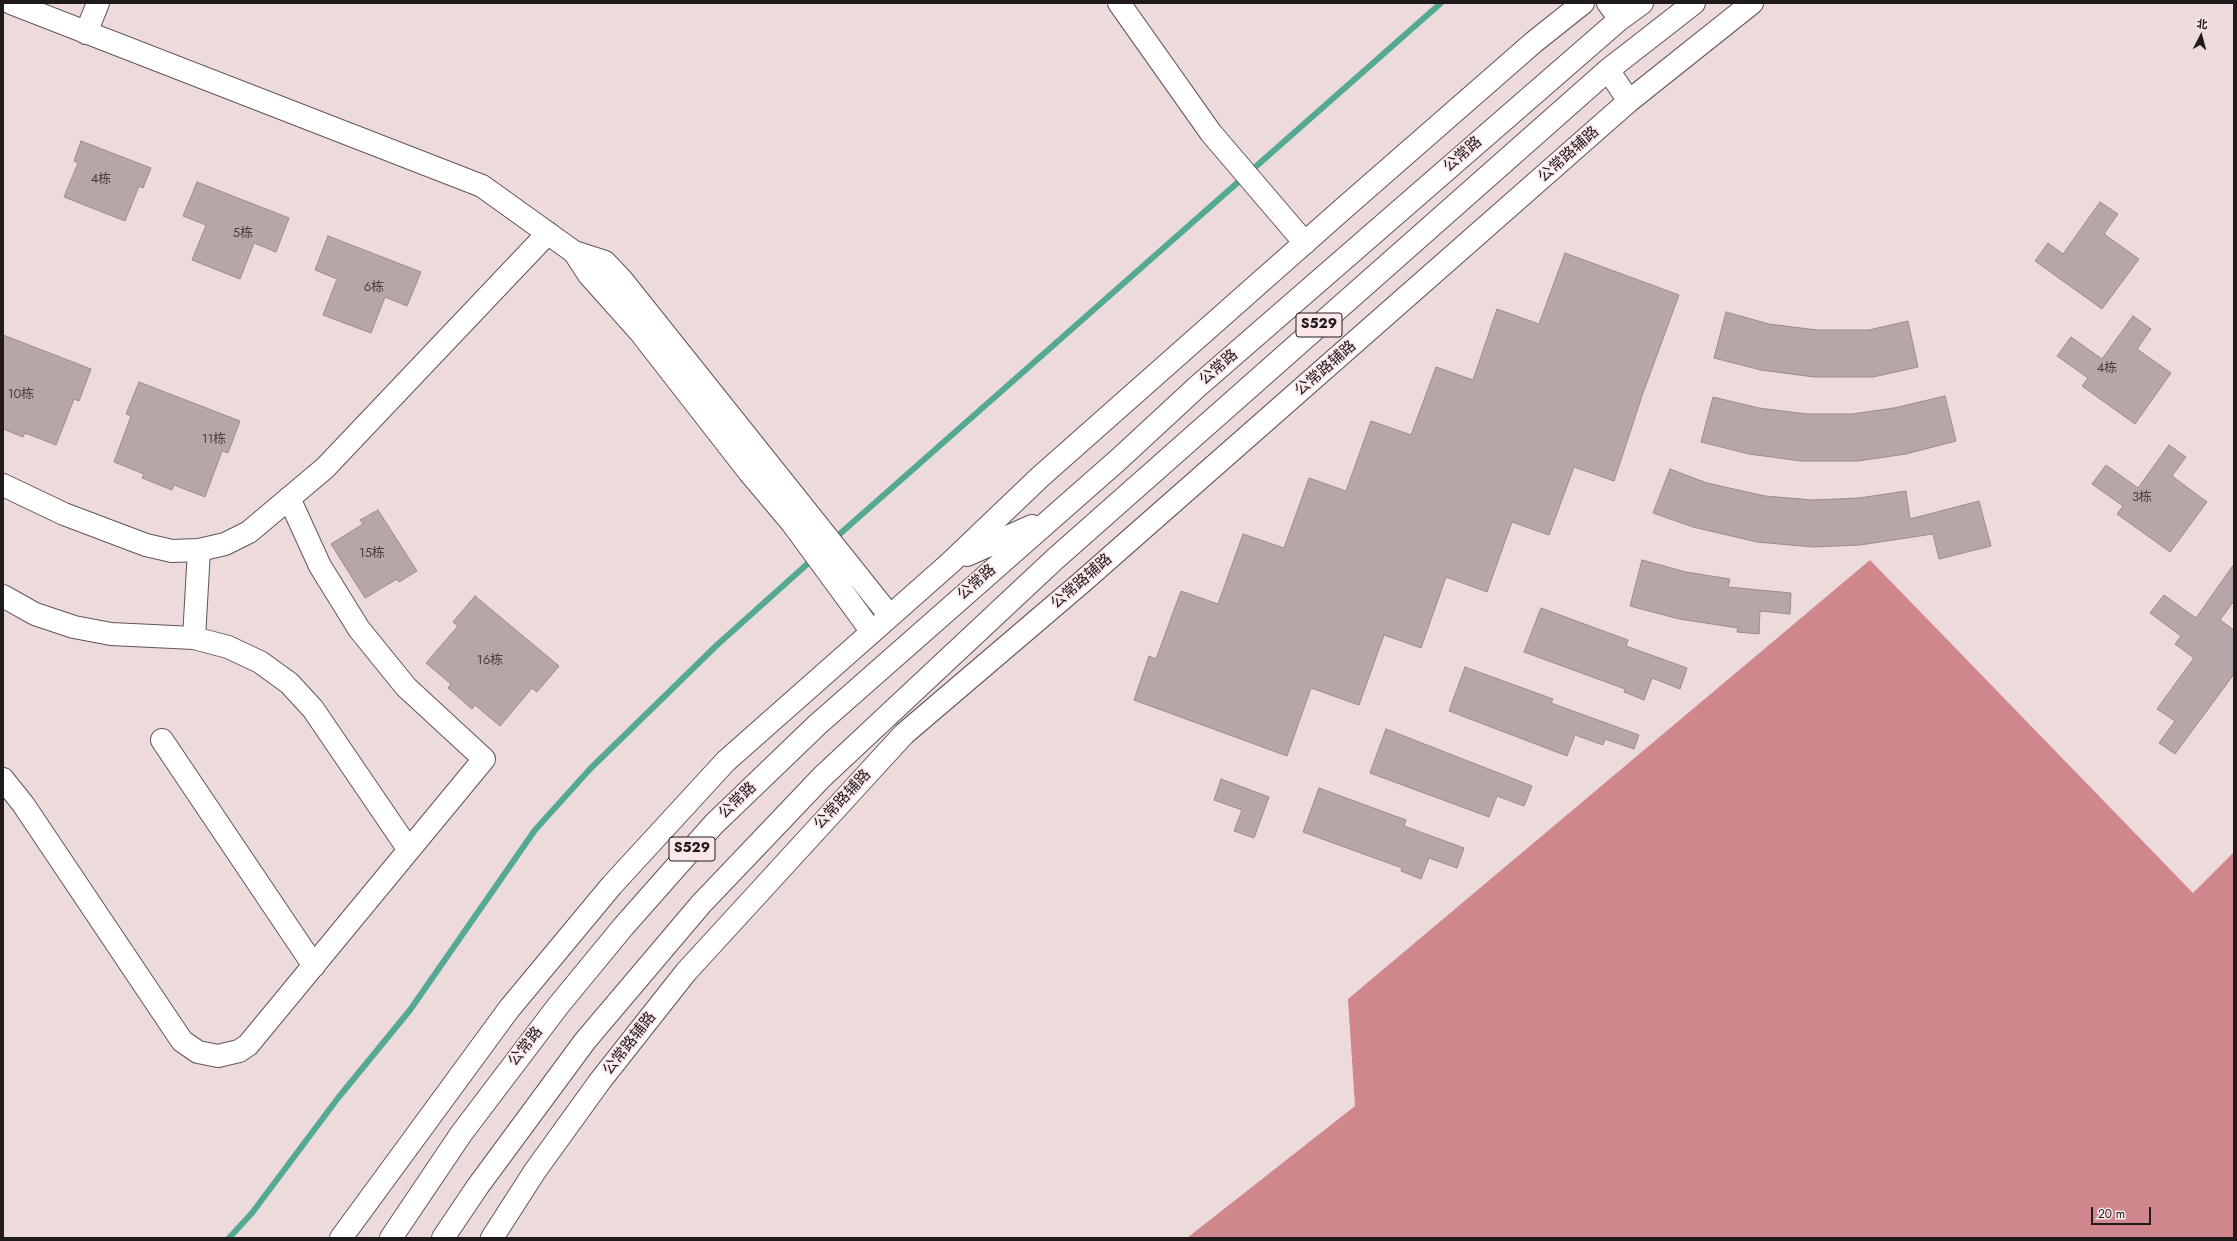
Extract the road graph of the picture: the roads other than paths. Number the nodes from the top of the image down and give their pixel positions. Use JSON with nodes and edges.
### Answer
{"nodes":[{"id":1,"x":11,"y":3,"type":"edge"},
{"id":2,"x":98,"y":3,"type":"edge"},
{"id":3,"x":1119,"y":3,"type":"edge"},
{"id":4,"x":1583,"y":3,"type":"edge"},
{"id":5,"x":1642,"y":3,"type":"edge"},
{"id":6,"x":1694,"y":3,"type":"edge"},
{"id":7,"x":1752,"y":3,"type":"edge"},
{"id":8,"x":1614,"y":11,"type":"edge"},
{"id":9,"x":86,"y":32,"type":"junction"},
{"id":10,"x":1608,"y":70,"type":"junction"},
{"id":11,"x":1629,"y":101,"type":"junction"},
{"id":12,"x":548,"y":233,"type":"junction"},
{"id":13,"x":1305,"y":243,"type":"junction"},
{"id":14,"x":3,"y":485,"type":"edge"},
{"id":15,"x":289,"y":498,"type":"junction"},
{"id":16,"x":1055,"y":515,"type":"junction"},
{"id":17,"x":800,"y":517,"type":"junction"},
{"id":18,"x":199,"y":550,"type":"junction"},
{"id":19,"x":950,"y":563,"type":"junction"},
{"id":20,"x":3,"y":596,"type":"edge"},
{"id":21,"x":890,"y":616,"type":"junction"},
{"id":22,"x":872,"y":632,"type":"junction"},
{"id":23,"x":194,"y":638,"type":"junction"},
{"id":24,"x":952,"y":655,"type":"junction"},
{"id":25,"x":904,"y":734,"type":"junction"},
{"id":26,"x":162,"y":740,"type":"dead end"},
{"id":27,"x":3,"y":779,"type":"edge"},
{"id":28,"x":409,"y":850,"type":"junction"},
{"id":29,"x":314,"y":966,"type":"junction"},
{"id":30,"x":341,"y":1238,"type":"edge"},
{"id":31,"x":391,"y":1238,"type":"edge"},
{"id":32,"x":443,"y":1238,"type":"edge"},
{"id":33,"x":492,"y":1238,"type":"edge"}],
"edges":[{"from":1,"to":9,"type":"main road"},
{"from":2,"to":9,"type":"main road"},
{"from":3,"to":13,"type":"main road"},
{"from":4,"to":13,"type":"main road"},
{"from":5,"to":8,"type":"main road","name":"公常路","number":"S529"},
{"from":6,"to":10,"type":"main road","number":"S529"},
{"from":7,"to":11,"type":"main road","name":"公常路辅路"},
{"from":8,"to":16,"type":"main road","name":"公常路","number":"S529"},
{"from":9,"to":12,"type":"main road"},
{"from":10,"to":11,"type":"main road"},
{"from":10,"to":24,"type":"main road","number":"S529"},
{"from":11,"to":25,"type":"main road","name":"公常路辅路"},
{"from":12,"to":15,"type":"main road"},
{"from":12,"to":17,"type":"main road"},
{"from":13,"to":19,"type":"main road"},
{"from":14,"to":18,"type":"main road"},
{"from":15,"to":18,"type":"main road"},
{"from":15,"to":28,"type":"main road"},
{"from":16,"to":19,"type":"main road"},
{"from":16,"to":31,"type":"main road","name":"公常路","number":"S529"},
{"from":17,"to":21,"type":"main road"},
{"from":17,"to":22,"type":"main road"},
{"from":18,"to":23,"type":"main road"},
{"from":19,"to":21,"type":"main road"},
{"from":20,"to":23,"type":"main road"},
{"from":21,"to":22,"type":"main road"},
{"from":22,"to":30,"type":"main road"},
{"from":23,"to":28,"type":"main road"},
{"from":24,"to":25,"type":"main road"},
{"from":24,"to":32,"type":"main road","number":"S529"},
{"from":25,"to":33,"type":"main road","name":"公常路辅路"},
{"from":26,"to":29,"type":"main road"},
{"from":27,"to":29,"type":"main road"},
{"from":28,"to":29,"type":"main road"}]}
